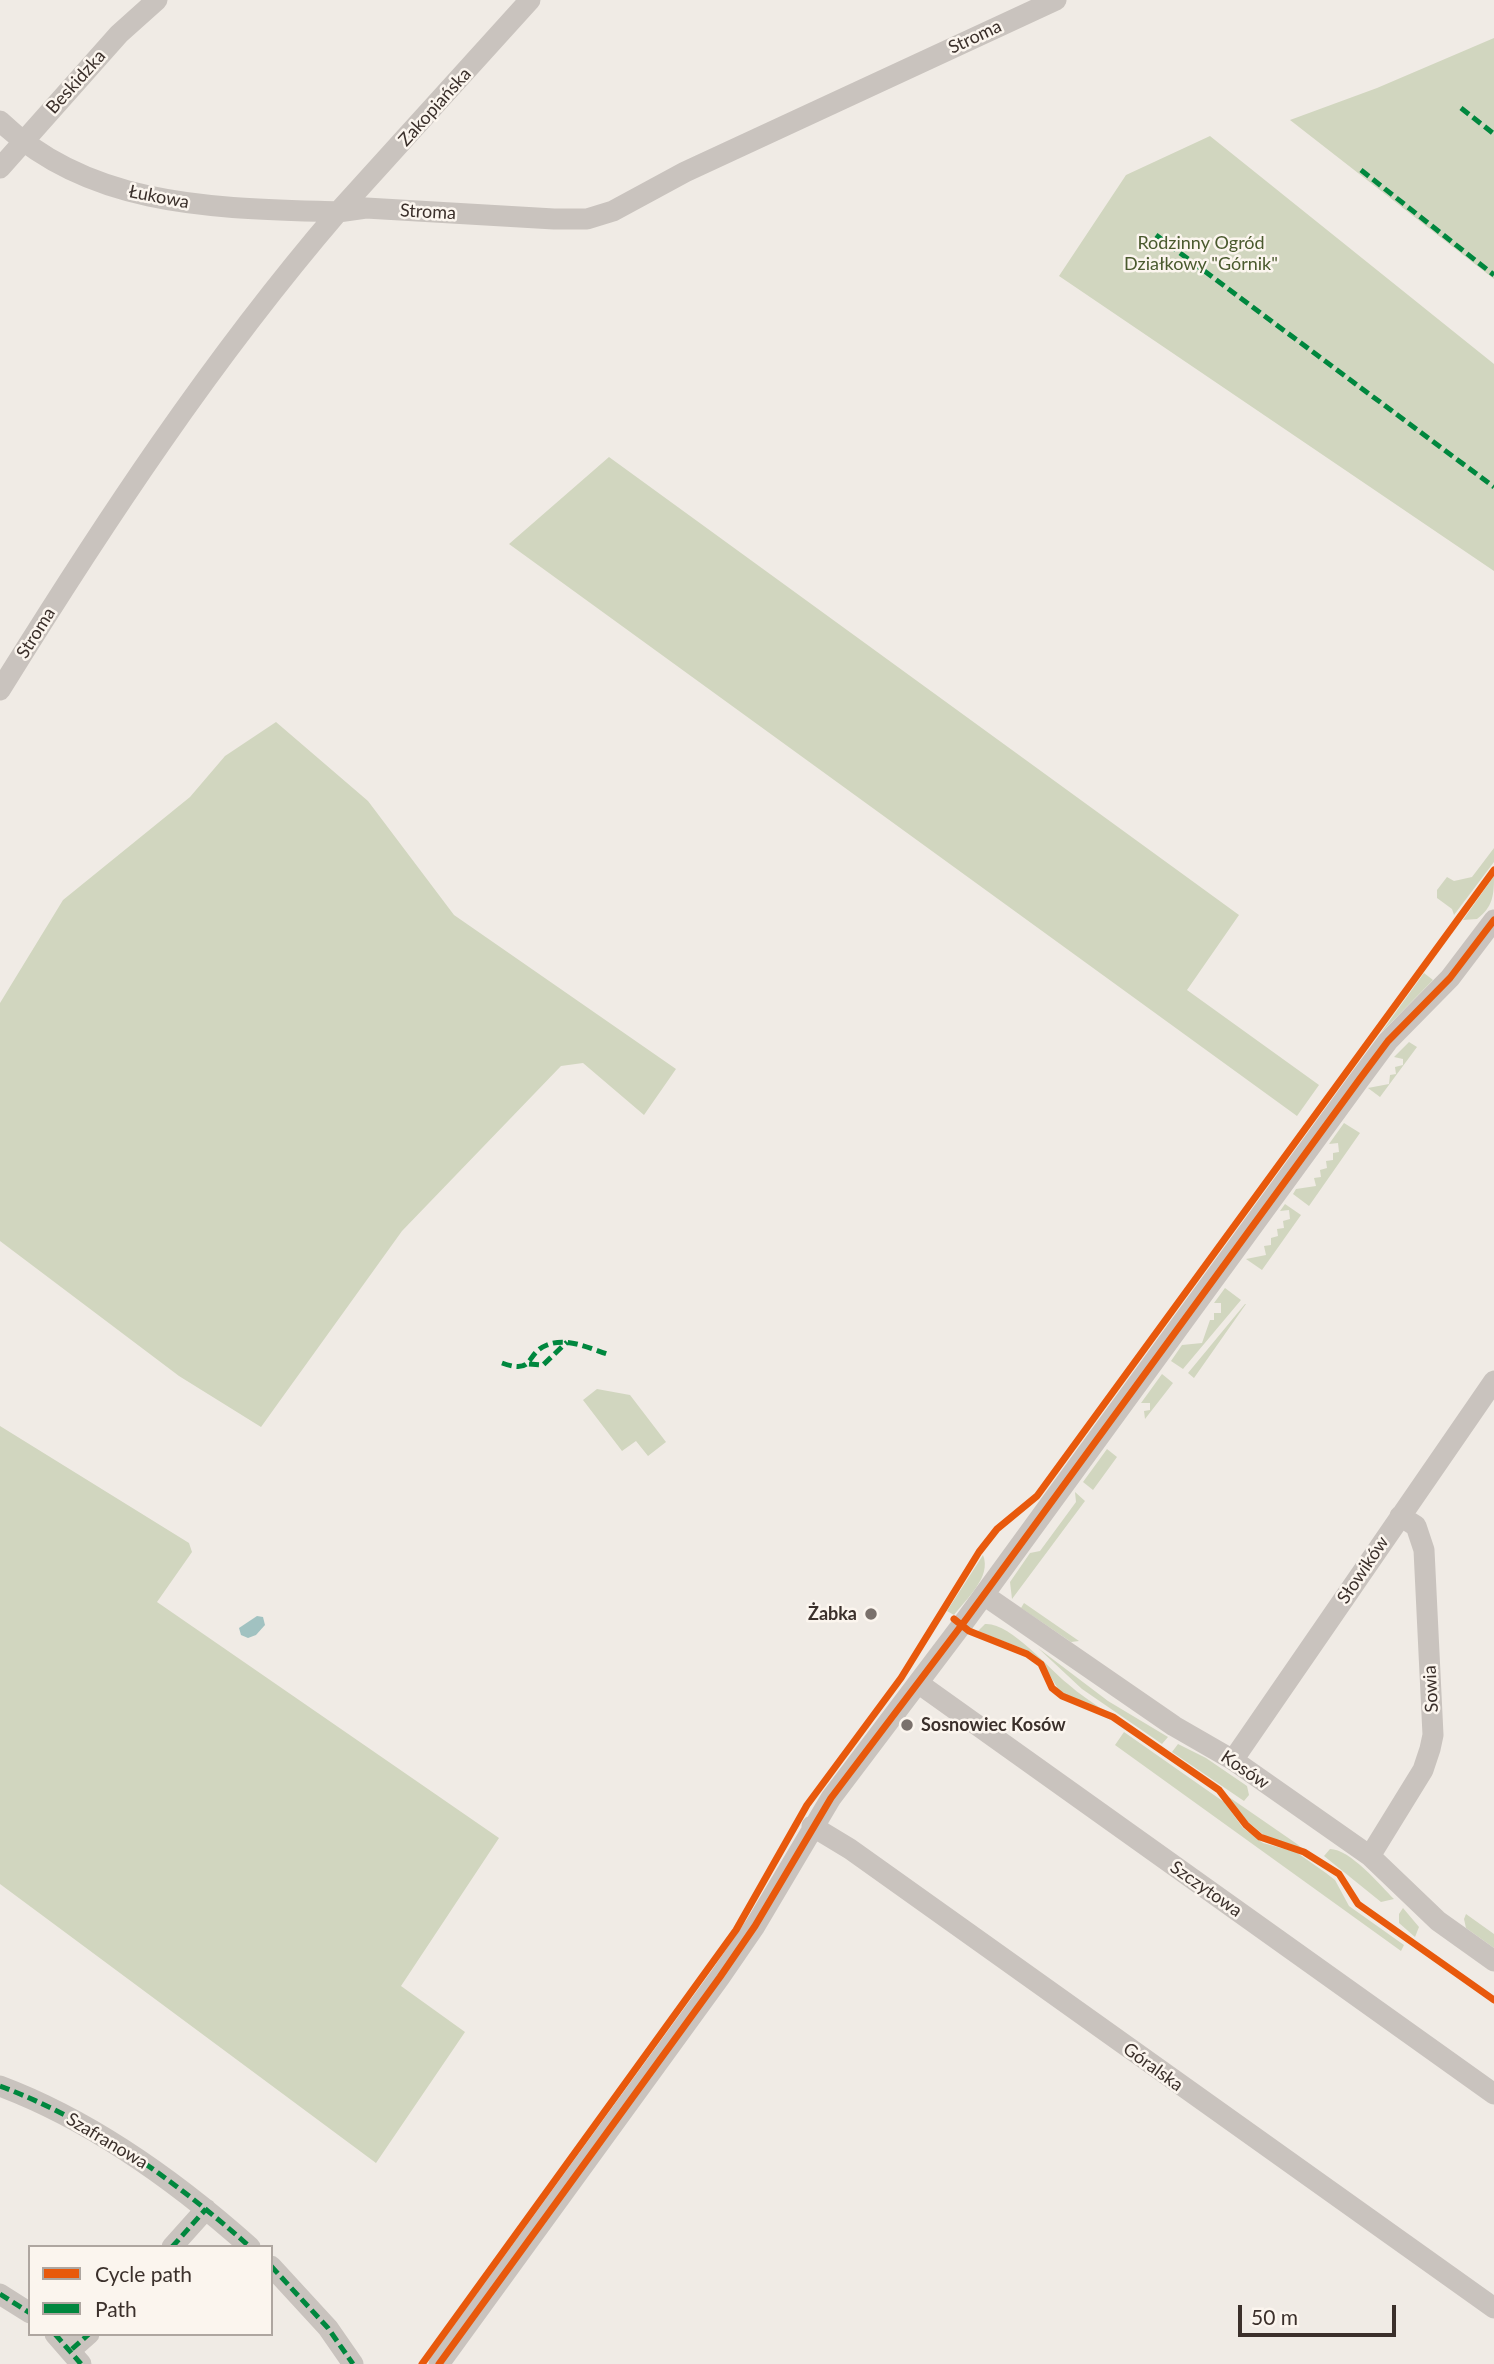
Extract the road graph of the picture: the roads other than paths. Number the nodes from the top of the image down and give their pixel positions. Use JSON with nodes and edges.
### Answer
{"nodes":[{"id":1,"x":157,"y":0,"type":"edge"},
{"id":2,"x":530,"y":0,"type":"edge"},
{"id":3,"x":1056,"y":0,"type":"edge"},
{"id":4,"x":0,"y":121,"type":"edge"},
{"id":5,"x":22,"y":142,"type":"junction"},
{"id":6,"x":0,"y":168,"type":"edge"},
{"id":7,"x":338,"y":212,"type":"junction"},
{"id":8,"x":0,"y":690,"type":"edge"},
{"id":9,"x":1494,"y":920,"type":"edge"},
{"id":10,"x":1494,"y":1381,"type":"edge"},
{"id":11,"x":1400,"y":1516,"type":"junction"},
{"id":12,"x":984,"y":1595,"type":"junction"},
{"id":13,"x":918,"y":1683,"type":"junction"},
{"id":14,"x":1233,"y":1760,"type":"junction"},
{"id":15,"x":812,"y":1826,"type":"junction"},
{"id":16,"x":1370,"y":1856,"type":"junction"},
{"id":17,"x":1494,"y":1961,"type":"edge"},
{"id":18,"x":0,"y":2086,"type":"edge"},
{"id":19,"x":1494,"y":2094,"type":"edge"},
{"id":20,"x":206,"y":2209,"type":"junction"},
{"id":21,"x":174,"y":2245,"type":"edge"},
{"id":22,"x":248,"y":2245,"type":"edge"},
{"id":23,"x":273,"y":2268,"type":"edge"},
{"id":24,"x":0,"y":2294,"type":"edge"},
{"id":25,"x":1494,"y":2308,"type":"edge"},
{"id":26,"x":28,"y":2312,"type":"edge"},
{"id":27,"x":57,"y":2336,"type":"edge"},
{"id":28,"x":88,"y":2336,"type":"edge"},
{"id":29,"x":76,"y":2357,"type":"edge"},
{"id":30,"x":353,"y":2364,"type":"edge"},
{"id":31,"x":439,"y":2364,"type":"edge"}],
"edges":[{"from":1,"to":5,"type":"street","name":"Beskidzka"},
{"from":2,"to":7,"type":"street","name":"Zakopiańska"},
{"from":3,"to":7,"type":"street","name":"Stroma"},
{"from":4,"to":5,"type":"street","name":"Łukowa"},
{"from":5,"to":6,"type":"street","name":"Beskidzka"},
{"from":5,"to":7,"type":"street","name":"Łukowa"},
{"from":7,"to":8,"type":"street","name":"Stroma"},
{"from":9,"to":12,"type":"street"},
{"from":10,"to":11,"type":"street","name":"Słowików"},
{"from":11,"to":14,"type":"street","name":"Słowików"},
{"from":11,"to":16,"type":"street","name":"Sowia"},
{"from":12,"to":13,"type":"street"},
{"from":12,"to":14,"type":"street","name":"Kosów"},
{"from":13,"to":15,"type":"street"},
{"from":13,"to":19,"type":"street","name":"Szczytowa"},
{"from":14,"to":16,"type":"street","name":"Kosów"},
{"from":15,"to":25,"type":"street","name":"Góralska"},
{"from":15,"to":31,"type":"street"},
{"from":16,"to":17,"type":"street","name":"Kosów"},
{"from":18,"to":20,"type":"street","name":"Szafranowa"},
{"from":20,"to":21,"type":"street"},
{"from":20,"to":22,"type":"street","name":"Szafranowa"},
{"from":23,"to":30,"type":"street"},
{"from":24,"to":26,"type":"street"},
{"from":27,"to":29,"type":"street"},
{"from":28,"to":29,"type":"street"}]}
